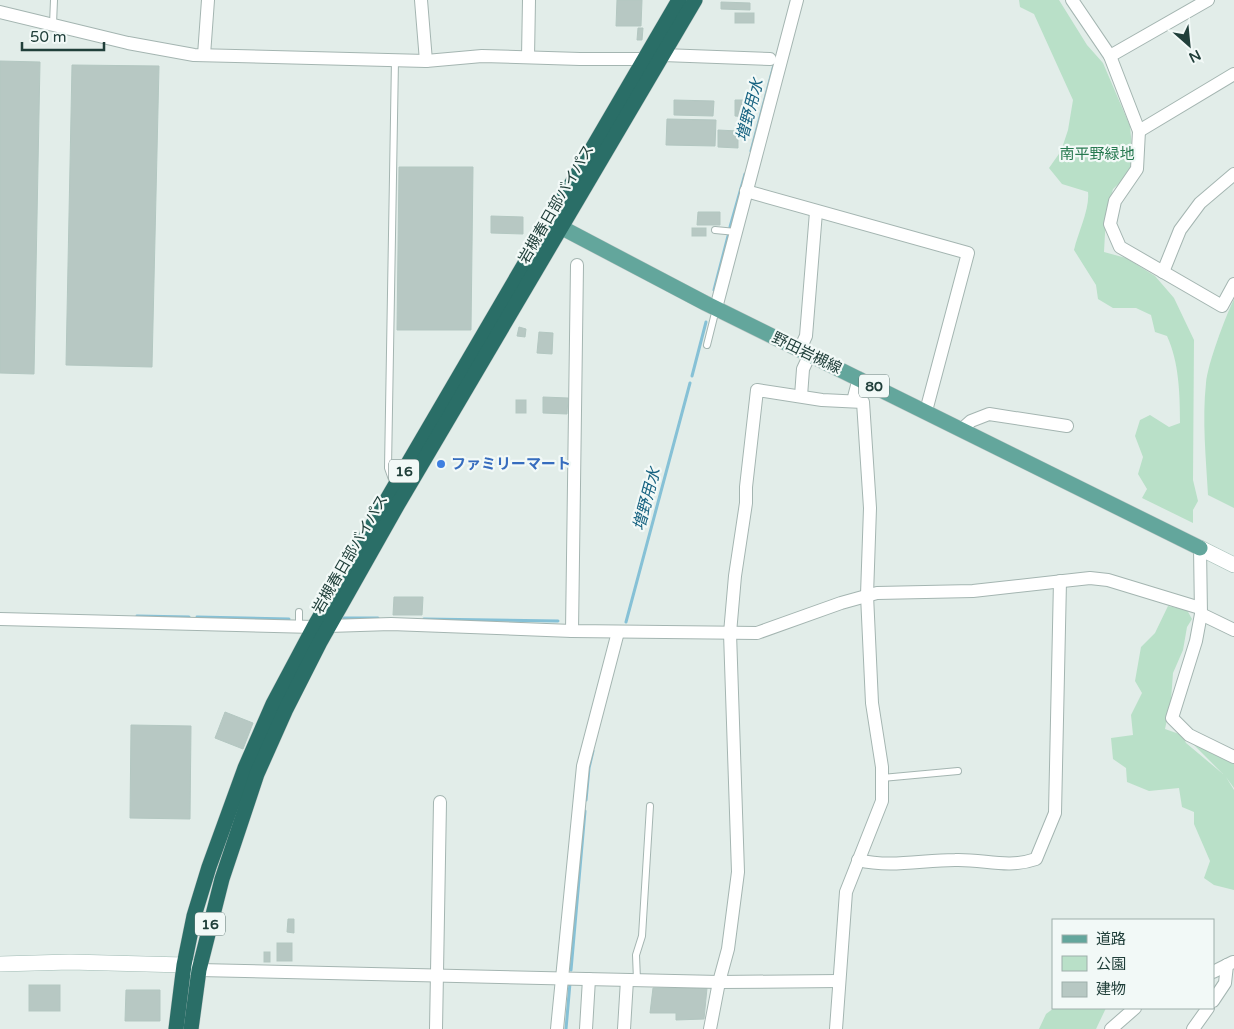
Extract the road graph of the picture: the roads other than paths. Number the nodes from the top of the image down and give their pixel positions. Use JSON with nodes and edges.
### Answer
{"nodes":[{"id":1,"x":54,"y":0,"type":"edge"},
{"id":2,"x":208,"y":0,"type":"edge"},
{"id":3,"x":421,"y":0,"type":"edge"},
{"id":4,"x":529,"y":0,"type":"edge"},
{"id":5,"x":679,"y":0,"type":"edge"},
{"id":6,"x":695,"y":0,"type":"edge"},
{"id":7,"x":797,"y":0,"type":"edge"},
{"id":8,"x":1072,"y":0,"type":"edge"},
{"id":9,"x":1208,"y":0,"type":"edge"},
{"id":10,"x":0,"y":12,"type":"edge"},
{"id":11,"x":54,"y":24,"type":"junction"},
{"id":12,"x":204,"y":55,"type":"junction"},
{"id":13,"x":663,"y":55,"type":"junction"},
{"id":14,"x":1110,"y":56,"type":"junction"},
{"id":15,"x":528,"y":57,"type":"junction"},
{"id":16,"x":644,"y":59,"type":"junction"},
{"id":17,"x":770,"y":59,"type":"dead end"},
{"id":18,"x":395,"y":60,"type":"junction"},
{"id":19,"x":426,"y":61,"type":"junction"},
{"id":20,"x":1234,"y":74,"type":"edge"},
{"id":21,"x":1139,"y":131,"type":"junction"},
{"id":22,"x":1234,"y":174,"type":"edge"},
{"id":23,"x":746,"y":191,"type":"junction"},
{"id":24,"x":816,"y":212,"type":"junction"},
{"id":25,"x":556,"y":225,"type":"junction"},
{"id":26,"x":715,"y":230,"type":"dead end"},
{"id":27,"x":737,"y":232,"type":"junction"},
{"id":28,"x":577,"y":265,"type":"dead end"},
{"id":29,"x":1163,"y":272,"type":"junction"},
{"id":30,"x":1234,"y":284,"type":"edge"},
{"id":31,"x":716,"y":308,"type":"junction"},
{"id":32,"x":707,"y":345,"type":"dead end"},
{"id":33,"x":805,"y":352,"type":"junction"},
{"id":34,"x":859,"y":378,"type":"junction"},
{"id":35,"x":801,"y":396,"type":"junction"},
{"id":36,"x":852,"y":401,"type":"junction"},
{"id":37,"x":926,"y":411,"type":"junction"},
{"id":38,"x":1067,"y":426,"type":"dead end"},
{"id":39,"x":962,"y":429,"type":"junction"},
{"id":40,"x":395,"y":487,"type":"junction"},
{"id":41,"x":1200,"y":548,"type":"junction"},
{"id":42,"x":1234,"y":565,"type":"edge"},
{"id":43,"x":1060,"y":580,"type":"junction"},
{"id":44,"x":867,"y":595,"type":"junction"},
{"id":45,"x":1201,"y":611,"type":"junction"},
{"id":46,"x":299,"y":612,"type":"dead end"},
{"id":47,"x":0,"y":619,"type":"edge"},
{"id":48,"x":299,"y":627,"type":"junction"},
{"id":49,"x":322,"y":627,"type":"junction"},
{"id":50,"x":1234,"y":630,"type":"edge"},
{"id":51,"x":572,"y":632,"type":"junction"},
{"id":52,"x":618,"y":632,"type":"junction"},
{"id":53,"x":730,"y":633,"type":"junction"},
{"id":54,"x":1234,"y":757,"type":"edge"},
{"id":55,"x":958,"y":771,"type":"dead end"},
{"id":56,"x":882,"y":778,"type":"junction"},
{"id":57,"x":440,"y":802,"type":"dead end"},
{"id":58,"x":650,"y":806,"type":"dead end"},
{"id":59,"x":858,"y":860,"type":"junction"},
{"id":60,"x":1231,"y":963,"type":"edge"},
{"id":61,"x":0,"y":964,"type":"edge"},
{"id":62,"x":184,"y":965,"type":"junction"},
{"id":63,"x":199,"y":970,"type":"junction"},
{"id":64,"x":1214,"y":972,"type":"edge"},
{"id":65,"x":437,"y":974,"type":"junction"},
{"id":66,"x":562,"y":978,"type":"junction"},
{"id":67,"x":589,"y":979,"type":"junction"},
{"id":68,"x":632,"y":980,"type":"junction"},
{"id":69,"x":839,"y":981,"type":"junction"},
{"id":70,"x":719,"y":982,"type":"junction"},
{"id":71,"x":1214,"y":1000,"type":"edge"},
{"id":72,"x":1134,"y":1009,"type":"edge"},
{"id":73,"x":1207,"y":1009,"type":"edge"},
{"id":74,"x":176,"y":1029,"type":"edge"},
{"id":75,"x":191,"y":1029,"type":"edge"},
{"id":76,"x":436,"y":1029,"type":"edge"},
{"id":77,"x":557,"y":1029,"type":"edge"},
{"id":78,"x":586,"y":1029,"type":"edge"},
{"id":79,"x":624,"y":1029,"type":"edge"},
{"id":80,"x":710,"y":1029,"type":"edge"},
{"id":81,"x":836,"y":1029,"type":"edge"},
{"id":82,"x":1111,"y":1029,"type":"edge"},
{"id":83,"x":1193,"y":1029,"type":"edge"}],
"edges":[{"from":1,"to":11,"type":"lane"},
{"from":2,"to":12,"type":"street"},
{"from":3,"to":19,"type":"street"},
{"from":4,"to":15,"type":"street"},
{"from":5,"to":16,"type":"highway","name":"岩槻春日部バイパス","number":"16"},
{"from":6,"to":13,"type":"highway","name":"岩槻春日部バイパス","number":"16"},
{"from":7,"to":23,"type":"street"},
{"from":8,"to":14,"type":"street"},
{"from":9,"to":14,"type":"street"},
{"from":10,"to":11,"type":"street"},
{"from":11,"to":12,"type":"street"},
{"from":12,"to":18,"type":"street"},
{"from":13,"to":16,"type":"street"},
{"from":13,"to":17,"type":"street"},
{"from":13,"to":25,"type":"highway","name":"岩槻春日部バイパス","number":"16"},
{"from":14,"to":21,"type":"street"},
{"from":15,"to":16,"type":"street"},
{"from":15,"to":19,"type":"street"},
{"from":16,"to":25,"type":"highway","name":"岩槻春日部バイパス","number":"16"},
{"from":18,"to":19,"type":"street"},
{"from":18,"to":40,"type":"lane"},
{"from":20,"to":21,"type":"street"},
{"from":21,"to":29,"type":"street"},
{"from":22,"to":29,"type":"street"},
{"from":23,"to":24,"type":"street"},
{"from":23,"to":27,"type":"street"},
{"from":24,"to":33,"type":"street"},
{"from":24,"to":37,"type":"street"},
{"from":25,"to":31,"type":"main road","name":"野田岩槻線","number":"80"},
{"from":25,"to":40,"type":"highway","name":"岩槻春日部バイパス","number":"16"},
{"from":25,"to":49,"type":"highway","name":"岩槻春日部バイパス","number":"16"},
{"from":26,"to":27,"type":"lane"},
{"from":27,"to":31,"type":"street"},
{"from":28,"to":51,"type":"street"},
{"from":29,"to":30,"type":"street"},
{"from":31,"to":32,"type":"lane"},
{"from":31,"to":33,"type":"main road","name":"野田岩槻線","number":"80"},
{"from":33,"to":34,"type":"main road","name":"野田岩槻線","number":"80"},
{"from":33,"to":35,"type":"street"},
{"from":34,"to":36,"type":"street"},
{"from":34,"to":37,"type":"main road","name":"野田岩槻線","number":"80"},
{"from":35,"to":36,"type":"street"},
{"from":35,"to":53,"type":"street"},
{"from":36,"to":44,"type":"street"},
{"from":37,"to":39,"type":"main road","name":"野田岩槻線","number":"80"},
{"from":38,"to":39,"type":"street"},
{"from":39,"to":41,"type":"main road","name":"野田岩槻線","number":"80"},
{"from":40,"to":49,"type":"highway","name":"岩槻春日部バイパス","number":"16"},
{"from":41,"to":42,"type":"street"},
{"from":41,"to":45,"type":"street"},
{"from":43,"to":44,"type":"street"},
{"from":43,"to":45,"type":"street"},
{"from":43,"to":59,"type":"street"},
{"from":44,"to":53,"type":"street"},
{"from":44,"to":56,"type":"street"},
{"from":45,"to":50,"type":"street"},
{"from":45,"to":54,"type":"street"},
{"from":46,"to":48,"type":"lane"},
{"from":47,"to":48,"type":"street"},
{"from":48,"to":49,"type":"street"},
{"from":49,"to":51,"type":"street"},
{"from":49,"to":62,"type":"highway","name":"岩槻春日部バイパス","number":"16"},
{"from":49,"to":63,"type":"highway","name":"岩槻春日部バイパス","number":"16"},
{"from":51,"to":52,"type":"street"},
{"from":52,"to":53,"type":"street"},
{"from":52,"to":66,"type":"street"},
{"from":53,"to":70,"type":"street"},
{"from":55,"to":56,"type":"lane"},
{"from":56,"to":59,"type":"street"},
{"from":57,"to":65,"type":"street"},
{"from":58,"to":68,"type":"lane"},
{"from":59,"to":69,"type":"street"},
{"from":60,"to":64,"type":"street"},
{"from":60,"to":71,"type":"street"},
{"from":61,"to":62,"type":"street"},
{"from":62,"to":63,"type":"street"},
{"from":62,"to":74,"type":"highway","name":"岩槻春日部バイパス","number":"16"},
{"from":63,"to":65,"type":"street"},
{"from":63,"to":75,"type":"highway","name":"岩槻春日部バイパス","number":"16"},
{"from":65,"to":66,"type":"street"},
{"from":65,"to":76,"type":"street"},
{"from":66,"to":67,"type":"street"},
{"from":66,"to":77,"type":"street"},
{"from":67,"to":68,"type":"street"},
{"from":67,"to":78,"type":"street"},
{"from":68,"to":70,"type":"street"},
{"from":68,"to":79,"type":"street"},
{"from":69,"to":70,"type":"street"},
{"from":69,"to":81,"type":"street"},
{"from":70,"to":80,"type":"street"},
{"from":72,"to":82,"type":"street"},
{"from":73,"to":83,"type":"street"}]}
